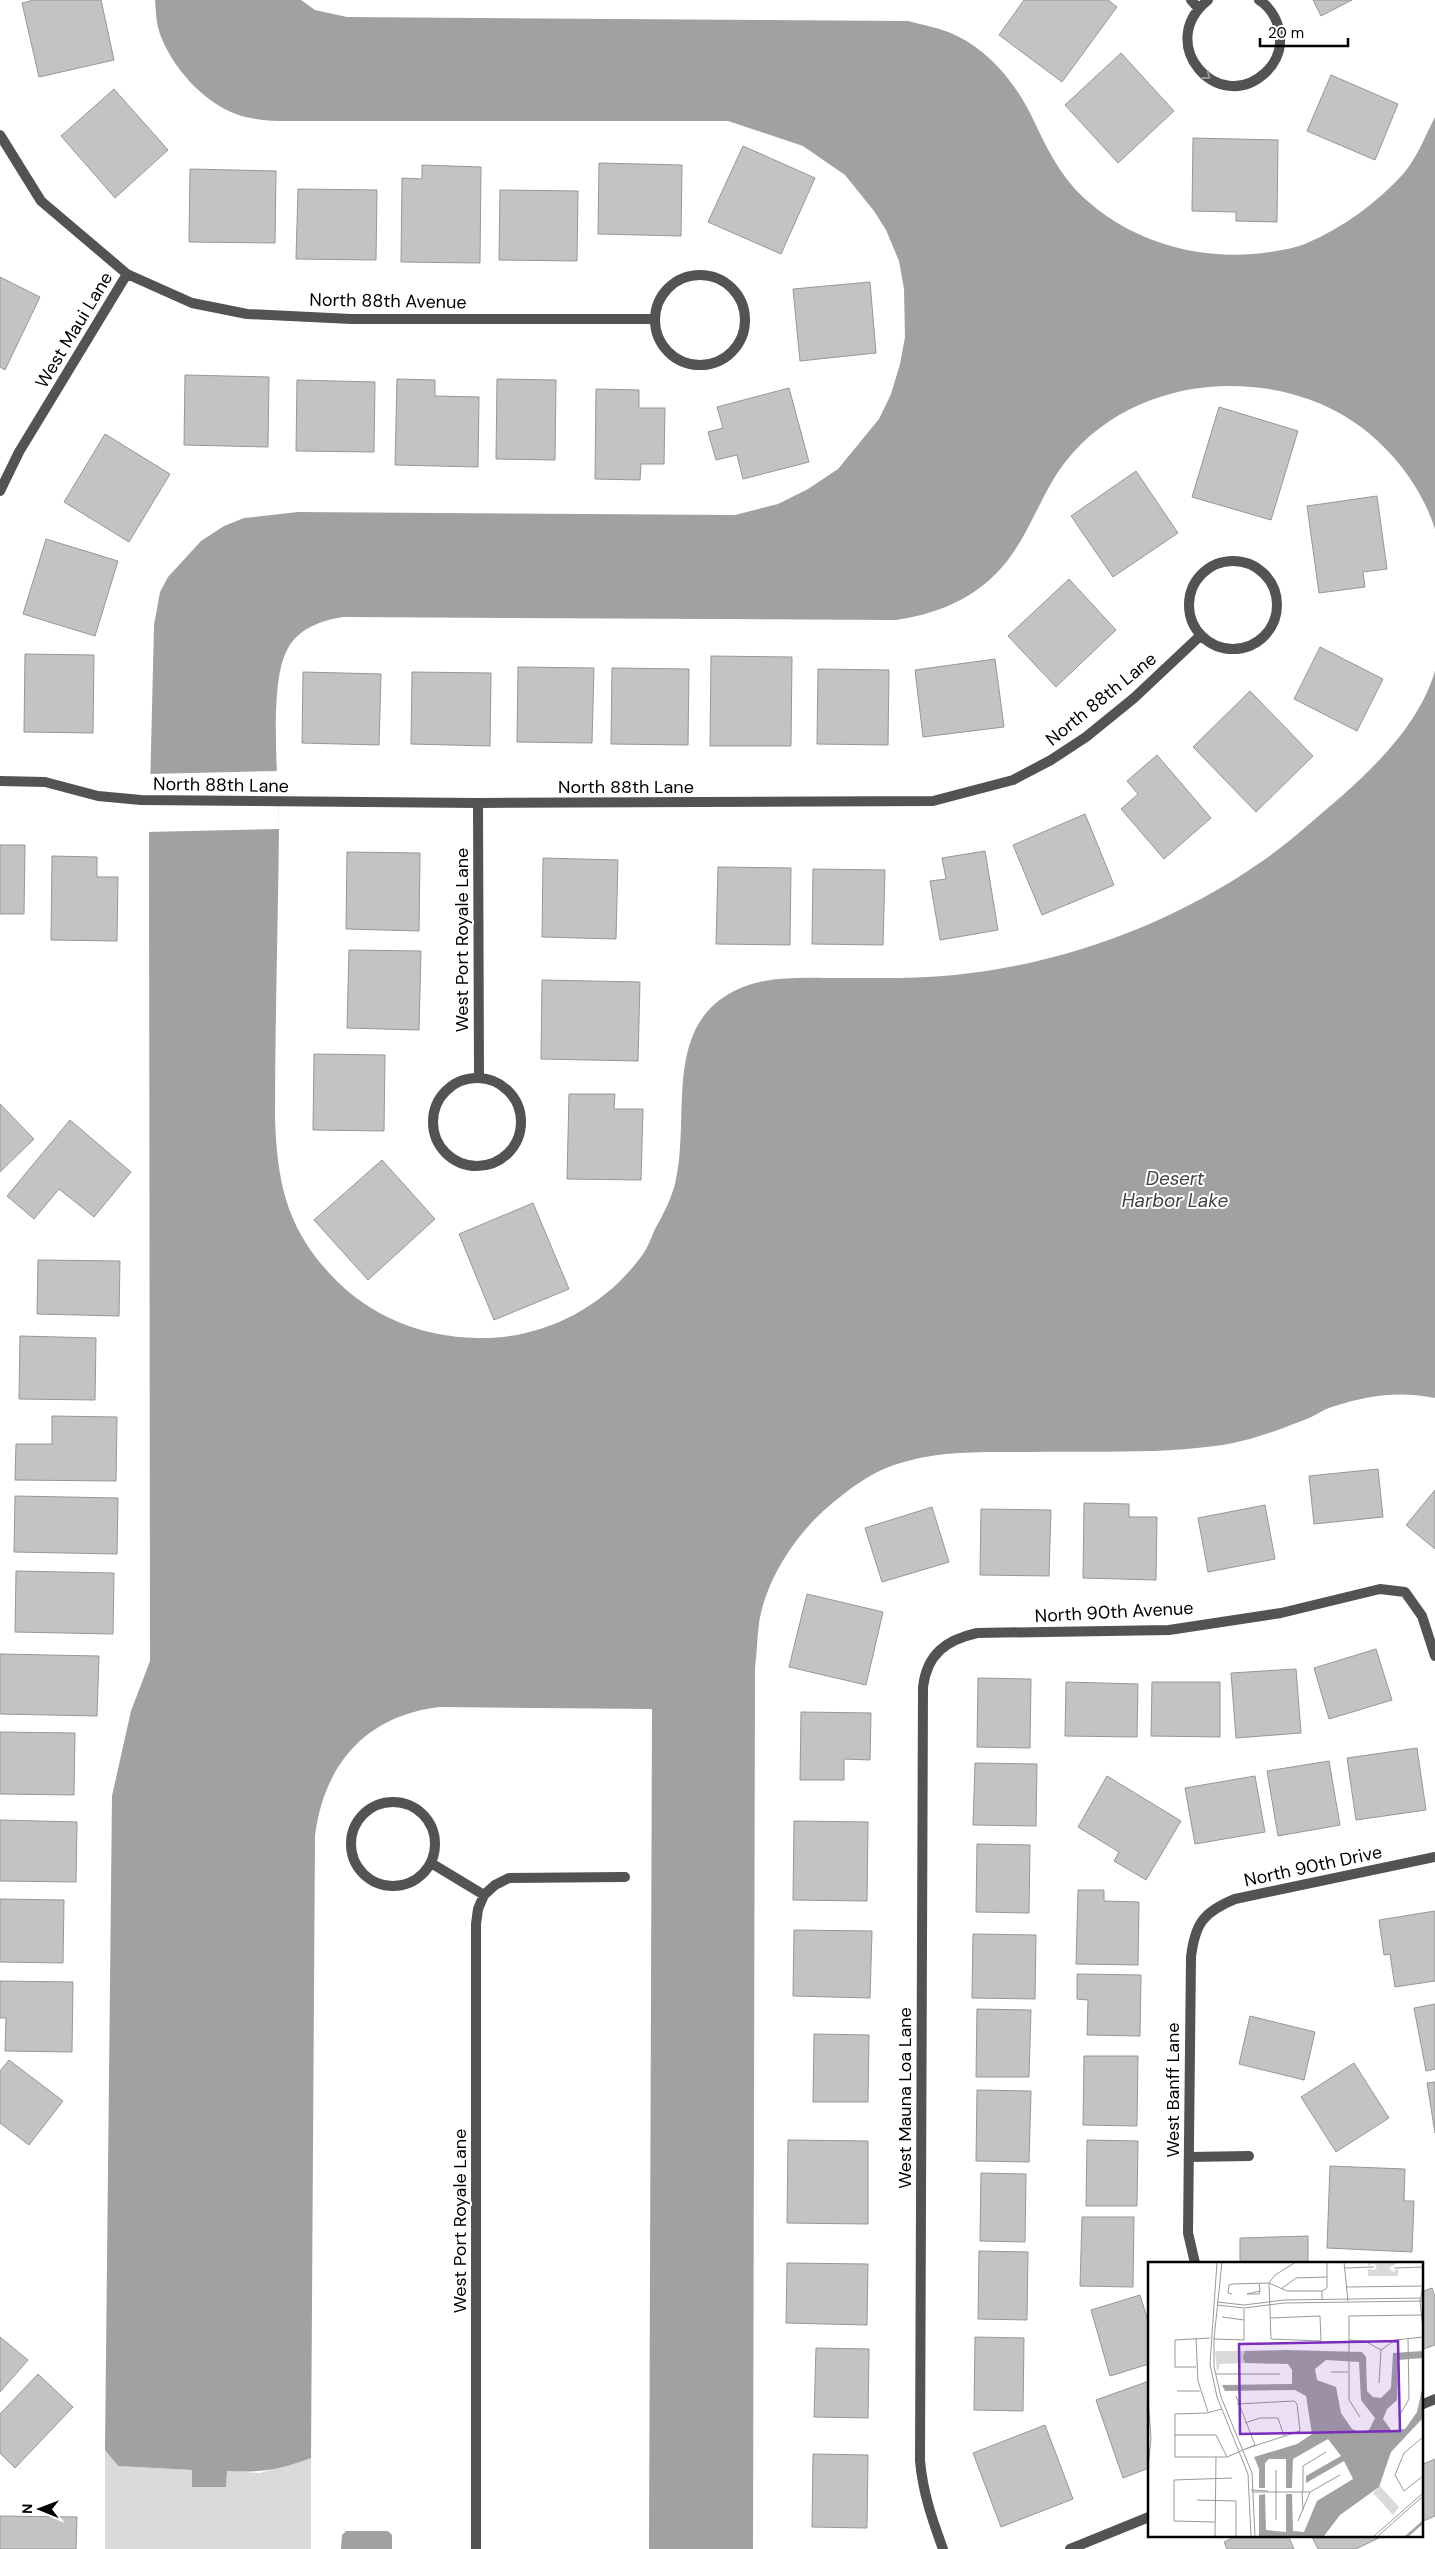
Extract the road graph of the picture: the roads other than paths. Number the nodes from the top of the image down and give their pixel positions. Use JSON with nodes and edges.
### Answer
{"nodes":[{"id":1,"x":1208,"y":0,"type":"edge"},
{"id":2,"x":1259,"y":0,"type":"edge"},
{"id":3,"x":1195,"y":4,"type":"edge"},
{"id":4,"x":0,"y":135,"type":"edge"},
{"id":5,"x":127,"y":274,"type":"junction"},
{"id":6,"x":656,"y":319,"type":"junction"},
{"id":7,"x":0,"y":491,"type":"edge"},
{"id":8,"x":1201,"y":635,"type":"junction"},
{"id":9,"x":0,"y":781,"type":"edge"},
{"id":10,"x":478,"y":803,"type":"junction"},
{"id":11,"x":479,"y":1077,"type":"junction"},
{"id":12,"x":939,"y":1649,"type":"joint"},
{"id":13,"x":1435,"y":1656,"type":"edge"},
{"id":14,"x":1435,"y":1857,"type":"edge"},
{"id":15,"x":431,"y":1863,"type":"junction"},
{"id":16,"x":625,"y":1877,"type":"dead end"},
{"id":17,"x":484,"y":1895,"type":"junction"},
{"id":18,"x":1203,"y":1918,"type":"joint"},
{"id":19,"x":1249,"y":2156,"type":"dead end"},
{"id":20,"x":1189,"y":2157,"type":"junction"},
{"id":21,"x":1195,"y":2262,"type":"edge"},
{"id":22,"x":1435,"y":2399,"type":"edge"},
{"id":23,"x":1422,"y":2405,"type":"edge"},
{"id":24,"x":1148,"y":2517,"type":"edge"},
{"id":25,"x":476,"y":2549,"type":"edge"},
{"id":26,"x":942,"y":2549,"type":"edge"},
{"id":27,"x":1070,"y":2549,"type":"edge"}],
"edges":[{"from":1,"to":3,"type":"street"},
{"from":3,"to":2,"type":"street","one_way":true},
{"from":4,"to":5,"type":"street","name":"West Maui Lane"},
{"from":5,"to":6,"type":"street","name":"North 88th Avenue"},
{"from":5,"to":7,"type":"street","name":"West Maui Lane"},
{"from":6,"to":6,"type":"street"},
{"from":8,"to":8,"type":"street"},
{"from":8,"to":10,"type":"street","name":"North 88th Lane"},
{"from":9,"to":10,"type":"street","name":"North 88th Lane"},
{"from":10,"to":11,"type":"street","name":"West Port Royale Lane"},
{"from":11,"to":11,"type":"street"},
{"from":12,"to":13,"type":"street","name":"North 90th Avenue"},
{"from":12,"to":26,"type":"street","name":"West Mauna Loa Lane"},
{"from":14,"to":18,"type":"street","name":"North 90th Drive"},
{"from":15,"to":15,"type":"street"},
{"from":15,"to":17,"type":"street"},
{"from":16,"to":17,"type":"street"},
{"from":17,"to":25,"type":"street","name":"West Port Royale Lane"},
{"from":18,"to":20,"type":"street","name":"West Banff Lane"},
{"from":19,"to":20,"type":"street"},
{"from":20,"to":21,"type":"street","name":"West Banff Lane"},
{"from":22,"to":23,"type":"street"},
{"from":24,"to":27,"type":"street"}]}
